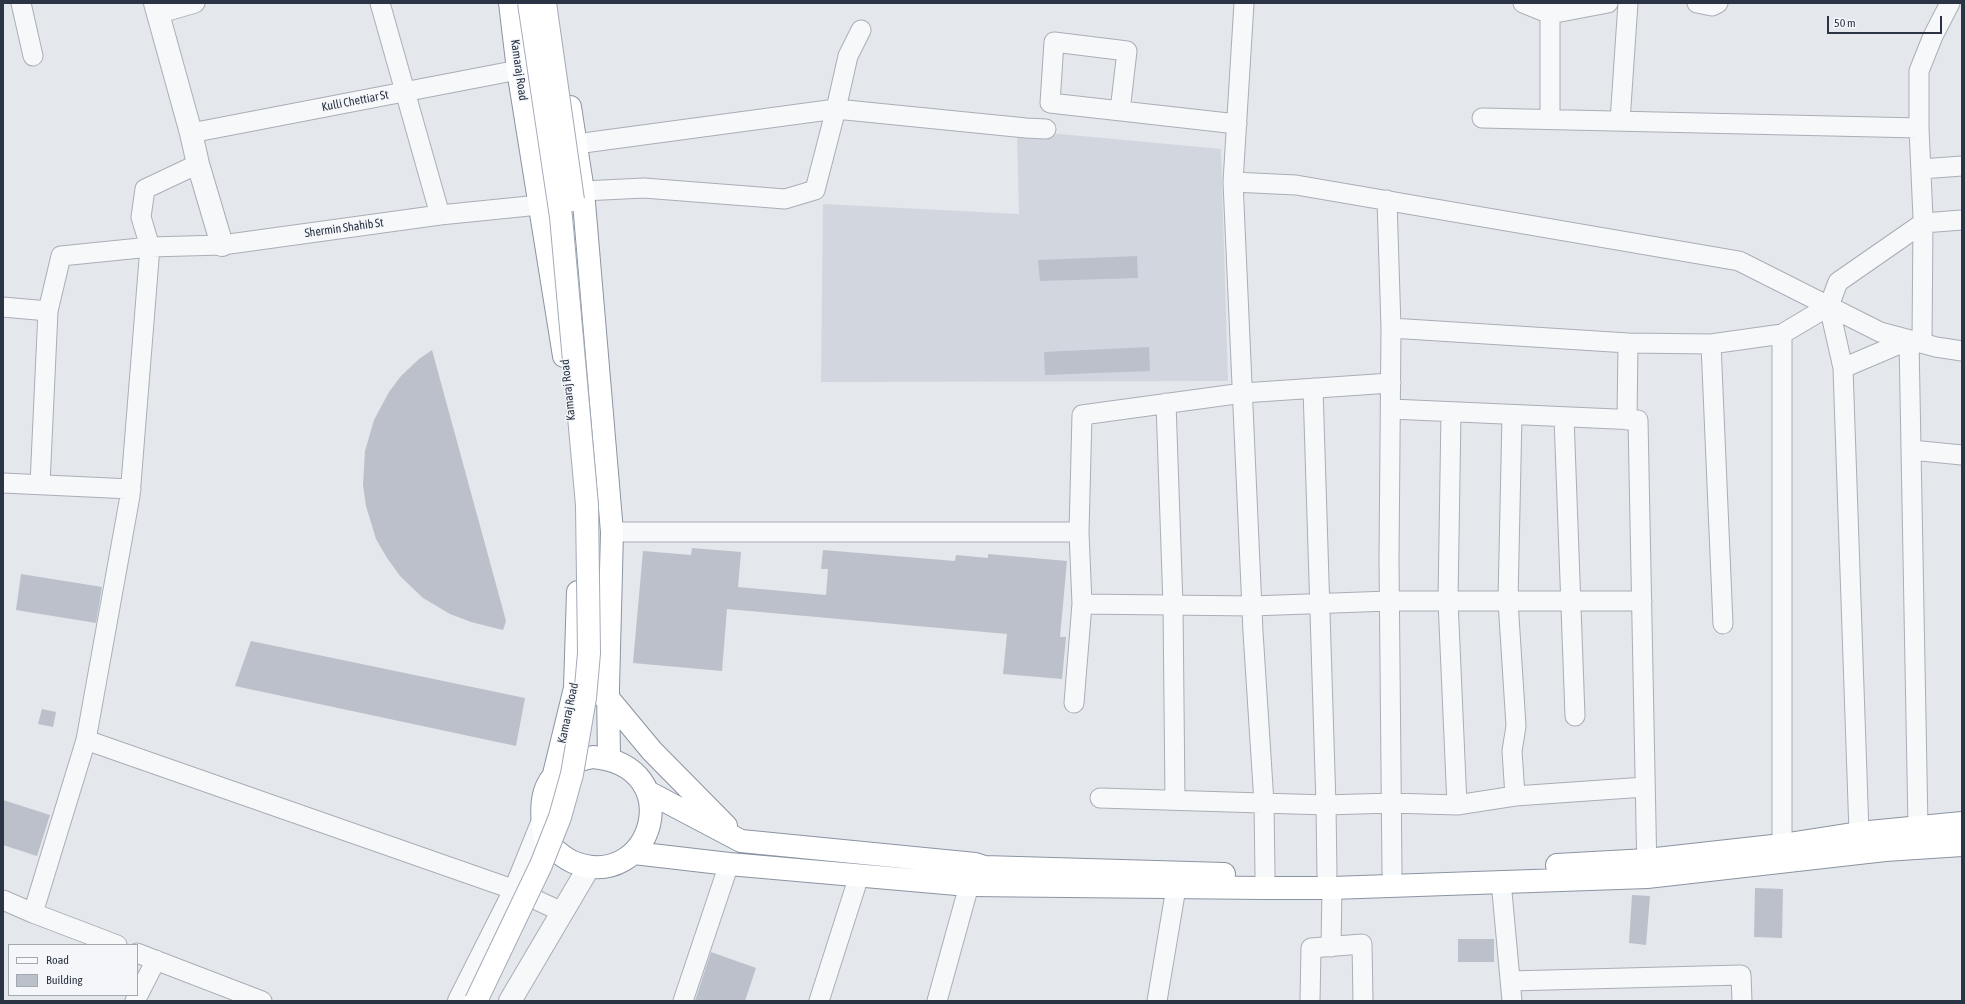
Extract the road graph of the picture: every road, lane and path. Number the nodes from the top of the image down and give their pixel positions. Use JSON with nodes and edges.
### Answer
{"nodes":[{"id":1,"x":21,"y":3,"type":"edge"},
{"id":2,"x":195,"y":3,"type":"edge"},
{"id":3,"x":380,"y":3,"type":"edge"},
{"id":4,"x":510,"y":3,"type":"edge"},
{"id":5,"x":529,"y":3,"type":"edge"},
{"id":6,"x":545,"y":3,"type":"edge"},
{"id":7,"x":554,"y":3,"type":"edge"},
{"id":8,"x":1244,"y":3,"type":"edge"},
{"id":9,"x":1523,"y":3,"type":"edge"},
{"id":10,"x":1608,"y":3,"type":"edge"},
{"id":11,"x":1628,"y":3,"type":"edge"},
{"id":12,"x":1697,"y":3,"type":"edge"},
{"id":13,"x":1718,"y":3,"type":"edge"},
{"id":14,"x":1950,"y":3,"type":"edge"},
{"id":15,"x":156,"y":8,"type":"edge"},
{"id":16,"x":1550,"y":14,"type":"junction"},
{"id":17,"x":861,"y":30,"type":"dead end"},
{"id":18,"x":33,"y":56,"type":"dead end"},
{"id":19,"x":518,"y":70,"type":"junction"},
{"id":20,"x":404,"y":92,"type":"junction"},
{"id":21,"x":836,"y":109,"type":"junction"},
{"id":22,"x":1120,"y":111,"type":"junction"},
{"id":23,"x":1482,"y":118,"type":"dead end"},
{"id":24,"x":1550,"y":119,"type":"junction"},
{"id":25,"x":1620,"y":121,"type":"junction"},
{"id":26,"x":1237,"y":124,"type":"junction"},
{"id":27,"x":1919,"y":128,"type":"junction"},
{"id":28,"x":1046,"y":129,"type":"dead end"},
{"id":29,"x":191,"y":133,"type":"junction"},
{"id":30,"x":576,"y":144,"type":"junction"},
{"id":31,"x":198,"y":164,"type":"junction"},
{"id":32,"x":1962,"y":166,"type":"edge"},
{"id":33,"x":1921,"y":170,"type":"junction"},
{"id":34,"x":1233,"y":182,"type":"junction"},
{"id":35,"x":583,"y":191,"type":"junction"},
{"id":36,"x":1387,"y":200,"type":"junction"},
{"id":37,"x":539,"y":205,"type":"junction"},
{"id":38,"x":440,"y":215,"type":"junction"},
{"id":39,"x":1962,"y":220,"type":"edge"},
{"id":40,"x":1923,"y":223,"type":"junction"},
{"id":41,"x":222,"y":245,"type":"junction"},
{"id":42,"x":150,"y":247,"type":"junction"},
{"id":43,"x":1829,"y":306,"type":"junction"},
{"id":44,"x":3,"y":308,"type":"edge"},
{"id":45,"x":48,"y":311,"type":"junction"},
{"id":46,"x":1391,"y":328,"type":"junction"},
{"id":47,"x":1782,"y":334,"type":"junction"},
{"id":48,"x":1916,"y":342,"type":"junction"},
{"id":49,"x":1628,"y":343,"type":"junction"},
{"id":50,"x":1711,"y":344,"type":"junction"},
{"id":51,"x":1962,"y":351,"type":"edge"},
{"id":52,"x":1843,"y":368,"type":"junction"},
{"id":53,"x":1391,"y":383,"type":"junction"},
{"id":54,"x":1313,"y":388,"type":"junction"},
{"id":55,"x":1243,"y":393,"type":"junction"},
{"id":56,"x":1166,"y":403,"type":"junction"},
{"id":57,"x":1391,"y":410,"type":"junction"},
{"id":58,"x":1450,"y":412,"type":"junction"},
{"id":59,"x":1512,"y":415,"type":"junction"},
{"id":60,"x":1564,"y":417,"type":"junction"},
{"id":61,"x":1627,"y":420,"type":"junction"},
{"id":62,"x":1911,"y":450,"type":"junction"},
{"id":63,"x":1962,"y":455,"type":"edge"},
{"id":64,"x":3,"y":483,"type":"edge"},
{"id":65,"x":40,"y":484,"type":"junction"},
{"id":66,"x":131,"y":489,"type":"junction"},
{"id":67,"x":612,"y":532,"type":"junction"},
{"id":68,"x":1079,"y":532,"type":"junction"},
{"id":69,"x":1390,"y":601,"type":"junction"},
{"id":70,"x":1448,"y":601,"type":"junction"},
{"id":71,"x":1508,"y":601,"type":"junction"},
{"id":72,"x":1570,"y":601,"type":"junction"},
{"id":73,"x":1642,"y":601,"type":"junction"},
{"id":74,"x":1082,"y":604,"type":"junction"},
{"id":75,"x":1320,"y":604,"type":"junction"},
{"id":76,"x":1173,"y":605,"type":"junction"},
{"id":77,"x":1252,"y":606,"type":"junction"},
{"id":78,"x":1723,"y":624,"type":"dead end"},
{"id":79,"x":575,"y":688,"type":"junction"},
{"id":80,"x":608,"y":698,"type":"junction"},
{"id":81,"x":1074,"y":703,"type":"dead end"},
{"id":82,"x":1575,"y":716,"type":"dead end"},
{"id":83,"x":86,"y":740,"type":"junction"},
{"id":84,"x":609,"y":759,"type":"junction"},
{"id":85,"x":553,"y":778,"type":"junction"},
{"id":86,"x":1645,"y":787,"type":"junction"},
{"id":87,"x":648,"y":792,"type":"junction"},
{"id":88,"x":1514,"y":796,"type":"junction"},
{"id":89,"x":1100,"y":798,"type":"dead end"},
{"id":90,"x":1174,"y":800,"type":"junction"},
{"id":91,"x":1264,"y":803,"type":"junction"},
{"id":92,"x":1391,"y":803,"type":"junction"},
{"id":93,"x":1326,"y":805,"type":"junction"},
{"id":94,"x":1457,"y":805,"type":"junction"},
{"id":95,"x":542,"y":823,"type":"junction"},
{"id":96,"x":1962,"y":823,"type":"edge"},
{"id":97,"x":1918,"y":827,"type":"junction"},
{"id":98,"x":1859,"y":833,"type":"junction"},
{"id":99,"x":741,"y":841,"type":"junction"},
{"id":100,"x":1782,"y":845,"type":"junction"},
{"id":101,"x":1962,"y":845,"type":"edge"},
{"id":102,"x":634,"y":852,"type":"junction"},
{"id":103,"x":729,"y":864,"type":"junction"},
{"id":104,"x":975,"y":864,"type":"junction"},
{"id":105,"x":589,"y":867,"type":"junction"},
{"id":106,"x":1647,"y":868,"type":"junction"},
{"id":107,"x":1392,"y":873,"type":"junction"},
{"id":108,"x":859,"y":876,"type":"junction"},
{"id":109,"x":1330,"y":881,"type":"junction"},
{"id":110,"x":1501,"y":881,"type":"junction"},
{"id":111,"x":1264,"y":882,"type":"junction"},
{"id":112,"x":968,"y":885,"type":"junction"},
{"id":113,"x":1176,"y":888,"type":"junction"},
{"id":114,"x":515,"y":890,"type":"junction"},
{"id":115,"x":3,"y":900,"type":"edge"},
{"id":116,"x":562,"y":912,"type":"junction"},
{"id":117,"x":33,"y":913,"type":"junction"},
{"id":118,"x":114,"y":944,"type":"edge"},
{"id":119,"x":1331,"y":946,"type":"junction"},
{"id":120,"x":138,"y":953,"type":"edge"},
{"id":121,"x":156,"y":960,"type":"junction"},
{"id":122,"x":1510,"y":981,"type":"junction"},
{"id":123,"x":138,"y":995,"type":"edge"},
{"id":124,"x":262,"y":1001,"type":"edge"},
{"id":125,"x":459,"y":1001,"type":"edge"},
{"id":126,"x":476,"y":1001,"type":"edge"},
{"id":127,"x":488,"y":1001,"type":"edge"},
{"id":128,"x":510,"y":1001,"type":"edge"},
{"id":129,"x":683,"y":1001,"type":"edge"},
{"id":130,"x":819,"y":1001,"type":"edge"},
{"id":131,"x":937,"y":1001,"type":"edge"},
{"id":132,"x":1157,"y":1001,"type":"edge"},
{"id":133,"x":1310,"y":1001,"type":"edge"},
{"id":134,"x":1363,"y":1001,"type":"edge"},
{"id":135,"x":1512,"y":1001,"type":"edge"},
{"id":136,"x":1742,"y":1001,"type":"edge"}],
"edges":[{"from":1,"to":18,"type":"street"},
{"from":2,"to":15,"type":"street"},
{"from":3,"to":20,"type":"street"},
{"from":4,"to":19,"type":"main road","name":"Kamaraj Road"},
{"from":5,"to":126,"type":"main road","bridge":true},
{"from":6,"to":127,"type":"main road","bridge":true},
{"from":7,"to":30,"type":"main road"},
{"from":8,"to":26,"type":"street"},
{"from":9,"to":16,"type":"street"},
{"from":10,"to":16,"type":"street"},
{"from":11,"to":25,"type":"street"},
{"from":12,"to":13,"type":"street"},
{"from":14,"to":27,"type":"street"},
{"from":15,"to":29,"type":"street"},
{"from":16,"to":24,"type":"street"},
{"from":17,"to":21,"type":"street"},
{"from":19,"to":20,"type":"street","name":"Kulli Chettiar St"},
{"from":19,"to":37,"type":"main road","name":"Kamaraj Road"},
{"from":20,"to":29,"type":"street","name":"Kulli Chettiar St"},
{"from":20,"to":38,"type":"street"},
{"from":21,"to":28,"type":"street"},
{"from":21,"to":30,"type":"street"},
{"from":21,"to":35,"type":"street"},
{"from":22,"to":22,"type":"street"},
{"from":22,"to":26,"type":"street"},
{"from":23,"to":24,"type":"street"},
{"from":24,"to":25,"type":"street"},
{"from":25,"to":27,"type":"street"},
{"from":26,"to":34,"type":"street"},
{"from":27,"to":33,"type":"street"},
{"from":29,"to":31,"type":"street"},
{"from":30,"to":35,"type":"main road"},
{"from":31,"to":41,"type":"street"},
{"from":31,"to":42,"type":"street"},
{"from":32,"to":33,"type":"street"},
{"from":33,"to":40,"type":"street"},
{"from":34,"to":36,"type":"street"},
{"from":34,"to":55,"type":"street"},
{"from":35,"to":67,"type":"main road"},
{"from":36,"to":43,"type":"street"},
{"from":36,"to":46,"type":"street"},
{"from":37,"to":38,"type":"street","name":"Shermin Shahib St"},
{"from":37,"to":79,"type":"main road","name":"Kamaraj Road"},
{"from":38,"to":41,"type":"street","name":"Shermin Shahib St"},
{"from":39,"to":40,"type":"street"},
{"from":40,"to":43,"type":"street"},
{"from":40,"to":48,"type":"street"},
{"from":41,"to":42,"type":"street","name":"Shermin Shahib St"},
{"from":42,"to":45,"type":"street","name":"Shermin Shahib St"},
{"from":42,"to":66,"type":"street"},
{"from":43,"to":47,"type":"street"},
{"from":43,"to":48,"type":"street"},
{"from":43,"to":52,"type":"street"},
{"from":44,"to":45,"type":"street"},
{"from":45,"to":65,"type":"street"},
{"from":46,"to":49,"type":"street"},
{"from":46,"to":53,"type":"street"},
{"from":47,"to":50,"type":"street"},
{"from":47,"to":100,"type":"street"},
{"from":48,"to":51,"type":"street"},
{"from":48,"to":52,"type":"street"},
{"from":48,"to":62,"type":"street"},
{"from":49,"to":50,"type":"street"},
{"from":49,"to":61,"type":"street"},
{"from":50,"to":78,"type":"street"},
{"from":52,"to":98,"type":"street"},
{"from":53,"to":54,"type":"street"},
{"from":53,"to":57,"type":"street"},
{"from":54,"to":55,"type":"street"},
{"from":54,"to":75,"type":"street"},
{"from":55,"to":56,"type":"street"},
{"from":55,"to":77,"type":"street"},
{"from":56,"to":68,"type":"street"},
{"from":56,"to":76,"type":"street"},
{"from":57,"to":58,"type":"street"},
{"from":57,"to":69,"type":"street"},
{"from":58,"to":59,"type":"street"},
{"from":58,"to":70,"type":"street"},
{"from":59,"to":60,"type":"street"},
{"from":59,"to":71,"type":"street"},
{"from":60,"to":61,"type":"street"},
{"from":60,"to":72,"type":"street"},
{"from":61,"to":73,"type":"street"},
{"from":62,"to":63,"type":"street"},
{"from":62,"to":97,"type":"street"},
{"from":64,"to":65,"type":"street"},
{"from":65,"to":66,"type":"street"},
{"from":66,"to":83,"type":"street"},
{"from":67,"to":68,"type":"street"},
{"from":67,"to":80,"type":"main road"},
{"from":68,"to":74,"type":"street"},
{"from":69,"to":70,"type":"street"},
{"from":69,"to":75,"type":"street"},
{"from":69,"to":92,"type":"street"},
{"from":70,"to":71,"type":"street"},
{"from":70,"to":94,"type":"street"},
{"from":71,"to":72,"type":"street"},
{"from":71,"to":88,"type":"street"},
{"from":72,"to":73,"type":"street"},
{"from":72,"to":82,"type":"street"},
{"from":73,"to":86,"type":"street"},
{"from":74,"to":76,"type":"street"},
{"from":74,"to":81,"type":"street"},
{"from":75,"to":77,"type":"street"},
{"from":75,"to":93,"type":"street"},
{"from":76,"to":77,"type":"street"},
{"from":76,"to":90,"type":"street"},
{"from":77,"to":91,"type":"street"},
{"from":79,"to":80,"type":"main road"},
{"from":79,"to":85,"type":"main road","name":"Kamaraj Road"},
{"from":80,"to":84,"type":"main road"},
{"from":80,"to":99,"type":"main road"},
{"from":83,"to":114,"type":"street"},
{"from":83,"to":117,"type":"street"},
{"from":84,"to":85,"type":"main road"},
{"from":84,"to":87,"type":"main road"},
{"from":85,"to":95,"type":"main road"},
{"from":86,"to":88,"type":"street"},
{"from":86,"to":106,"type":"street"},
{"from":87,"to":99,"type":"main road"},
{"from":87,"to":102,"type":"main road"},
{"from":88,"to":94,"type":"street"},
{"from":89,"to":90,"type":"street"},
{"from":90,"to":91,"type":"street"},
{"from":91,"to":93,"type":"street"},
{"from":91,"to":111,"type":"street"},
{"from":92,"to":93,"type":"street"},
{"from":92,"to":94,"type":"street"},
{"from":92,"to":107,"type":"street"},
{"from":93,"to":109,"type":"street"},
{"from":95,"to":105,"type":"main road"},
{"from":95,"to":114,"type":"street"},
{"from":96,"to":97,"type":"main road"},
{"from":97,"to":98,"type":"main road"},
{"from":98,"to":100,"type":"main road"},
{"from":99,"to":104,"type":"main road"},
{"from":100,"to":106,"type":"main road"},
{"from":101,"to":106,"type":"main road"},
{"from":102,"to":103,"type":"main road"},
{"from":102,"to":105,"type":"main road"},
{"from":103,"to":108,"type":"main road"},
{"from":103,"to":129,"type":"street"},
{"from":104,"to":111,"type":"main road"},
{"from":104,"to":112,"type":"street"},
{"from":105,"to":116,"type":"street"},
{"from":106,"to":107,"type":"main road"},
{"from":106,"to":110,"type":"main road"},
{"from":107,"to":109,"type":"main road"},
{"from":108,"to":112,"type":"main road"},
{"from":108,"to":130,"type":"street"},
{"from":109,"to":110,"type":"main road"},
{"from":109,"to":111,"type":"main road"},
{"from":109,"to":119,"type":"street"},
{"from":110,"to":122,"type":"street"},
{"from":111,"to":113,"type":"main road"},
{"from":112,"to":113,"type":"main road"},
{"from":112,"to":131,"type":"street"},
{"from":113,"to":132,"type":"street"},
{"from":114,"to":116,"type":"street"},
{"from":114,"to":125,"type":"street"},
{"from":115,"to":117,"type":"street"},
{"from":116,"to":128,"type":"street"},
{"from":117,"to":118,"type":"street"},
{"from":119,"to":133,"type":"street"},
{"from":119,"to":134,"type":"street"},
{"from":120,"to":121,"type":"street"},
{"from":121,"to":123,"type":"street"},
{"from":121,"to":124,"type":"street"},
{"from":122,"to":135,"type":"street"},
{"from":122,"to":136,"type":"street"}]}
